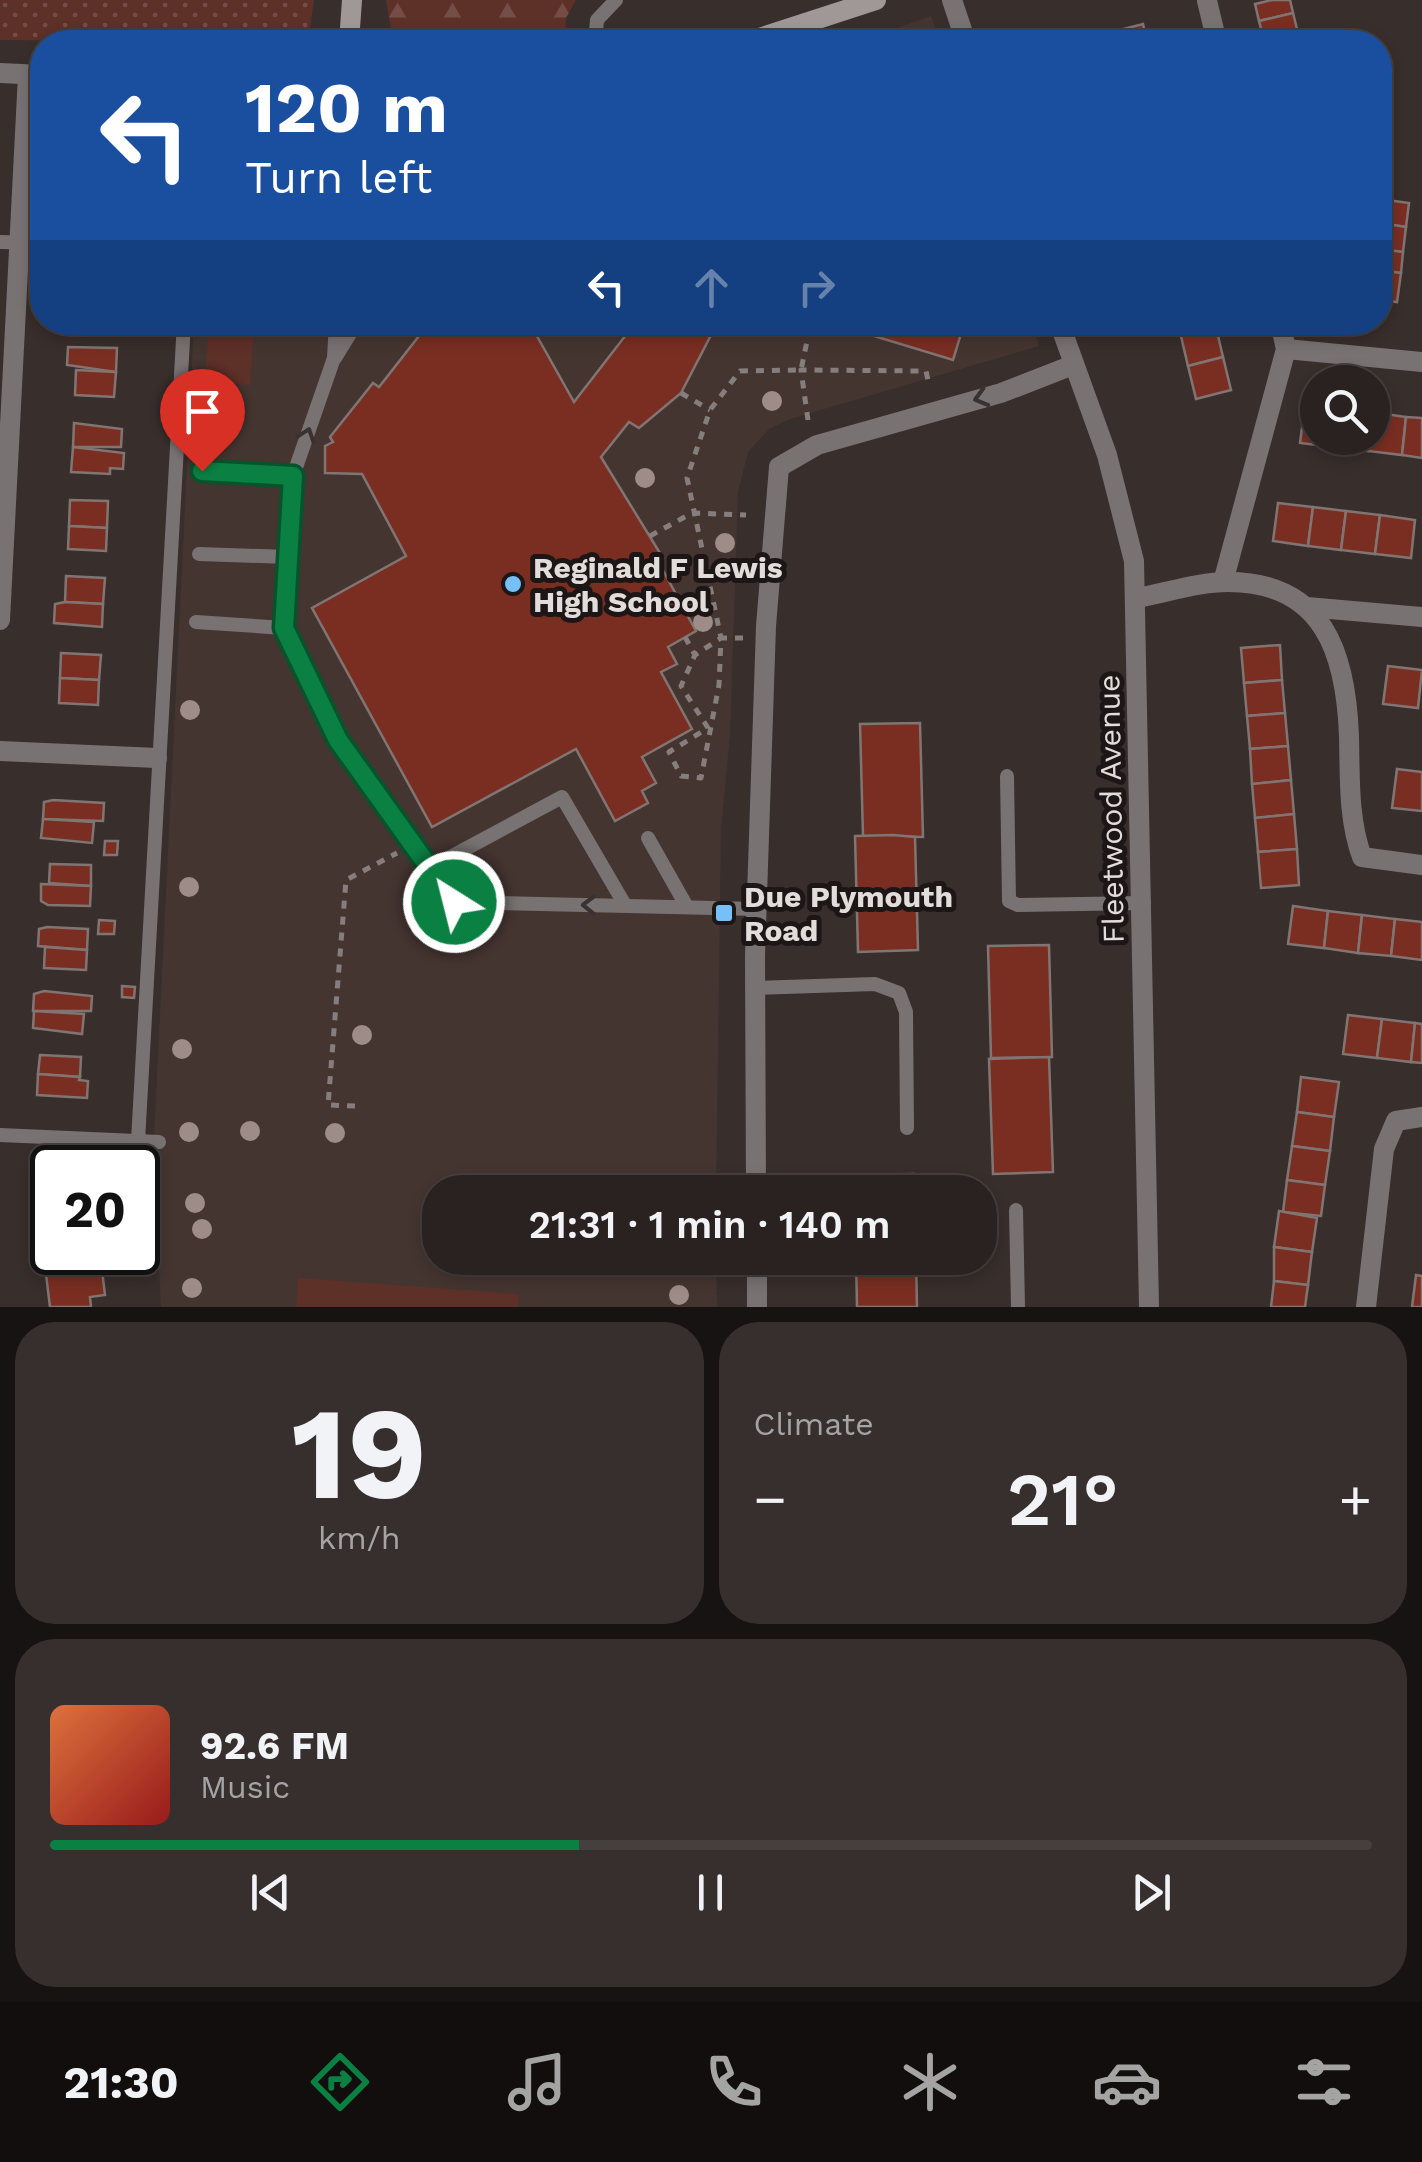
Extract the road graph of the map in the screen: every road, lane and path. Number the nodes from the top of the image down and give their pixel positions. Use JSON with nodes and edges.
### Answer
{"nodes":[{"id":1,"x":352,"y":0,"type":"edge"},
{"id":2,"x":616,"y":0,"type":"edge"},
{"id":3,"x":876,"y":0,"type":"edge"},
{"id":4,"x":952,"y":0,"type":"edge"},
{"id":5,"x":1207,"y":1,"type":"edge"},
{"id":6,"x":350,"y":30,"type":"edge"},
{"id":7,"x":596,"y":30,"type":"edge"},
{"id":8,"x":801,"y":30,"type":"edge"},
{"id":9,"x":962,"y":30,"type":"edge"},
{"id":10,"x":1213,"y":30,"type":"edge"},
{"id":11,"x":0,"y":73,"type":"edge"},
{"id":12,"x":30,"y":75,"type":"edge"},
{"id":13,"x":30,"y":108,"type":"edge"},
{"id":14,"x":10,"y":242,"type":"edge"},
{"id":15,"x":183,"y":335,"type":"edge"},
{"id":16,"x":335,"y":335,"type":"edge"},
{"id":17,"x":349,"y":335,"type":"edge"},
{"id":18,"x":809,"y":335,"type":"edge"},
{"id":19,"x":1063,"y":335,"type":"edge"},
{"id":20,"x":1283,"y":335,"type":"edge"},
{"id":21,"x":1286,"y":349,"type":"junction"},
{"id":22,"x":334,"y":358,"type":"junction"},
{"id":23,"x":1422,"y":362,"type":"edge"},
{"id":24,"x":1073,"y":365,"type":"junction"},
{"id":25,"x":801,"y":370,"type":"junction"},
{"id":26,"x":929,"y":384,"type":"dead end"},
{"id":27,"x":681,"y":393,"type":"dead end"},
{"id":28,"x":710,"y":410,"type":"junction"},
{"id":29,"x":808,"y":420,"type":"dead end"},
{"id":30,"x":202,"y":471,"type":"dead end"},
{"id":31,"x":293,"y":476,"type":"junction"},
{"id":32,"x":692,"y":513,"type":"junction"},
{"id":33,"x":746,"y":515,"type":"dead end"},
{"id":34,"x":650,"y":536,"type":"dead end"},
{"id":35,"x":199,"y":554,"type":"dead end"},
{"id":36,"x":288,"y":558,"type":"junction"},
{"id":37,"x":1223,"y":582,"type":"junction"},
{"id":38,"x":1137,"y":598,"type":"junction"},
{"id":39,"x":1307,"y":606,"type":"junction"},
{"id":40,"x":1422,"y":616,"type":"edge"},
{"id":41,"x":0,"y":620,"type":"edge"},
{"id":42,"x":196,"y":622,"type":"dead end"},
{"id":43,"x":284,"y":628,"type":"junction"},
{"id":44,"x":686,"y":637,"type":"dead end"},
{"id":45,"x":721,"y":638,"type":"junction"},
{"id":46,"x":743,"y":638,"type":"dead end"},
{"id":47,"x":695,"y":655,"type":"junction"},
{"id":48,"x":680,"y":686,"type":"junction"},
{"id":49,"x":672,"y":690,"type":"dead end"},
{"id":50,"x":708,"y":728,"type":"junction"},
{"id":51,"x":664,"y":744,"type":"dead end"},
{"id":52,"x":0,"y":751,"type":"edge"},
{"id":53,"x":668,"y":752,"type":"junction"},
{"id":54,"x":157,"y":758,"type":"junction"},
{"id":55,"x":1007,"y":776,"type":"dead end"},
{"id":56,"x":648,"y":838,"type":"dead end"},
{"id":57,"x":412,"y":844,"type":"junction"},
{"id":58,"x":1422,"y":865,"type":"edge"},
{"id":59,"x":430,"y":868,"type":"junction"},
{"id":60,"x":1144,"y":903,"type":"junction"},
{"id":61,"x":625,"y":906,"type":"junction"},
{"id":62,"x":687,"y":907,"type":"junction"},
{"id":63,"x":757,"y":908,"type":"junction"},
{"id":64,"x":755,"y":988,"type":"junction"},
{"id":65,"x":355,"y":1106,"type":"dead end"},
{"id":66,"x":1422,"y":1117,"type":"edge"},
{"id":67,"x":907,"y":1128,"type":"dead end"},
{"id":68,"x":0,"y":1135,"type":"edge"},
{"id":69,"x":138,"y":1141,"type":"junction"},
{"id":70,"x":159,"y":1142,"type":"dead end"},
{"id":71,"x":756,"y":1175,"type":"edge"},
{"id":72,"x":1016,"y":1210,"type":"dead end"},
{"id":73,"x":756,"y":1275,"type":"edge"},
{"id":74,"x":757,"y":1307,"type":"edge"},
{"id":75,"x":1018,"y":1307,"type":"edge"},
{"id":76,"x":1149,"y":1307,"type":"edge"},
{"id":77,"x":1366,"y":1307,"type":"edge"}],
"edges":[{"from":1,"to":6,"type":"street"},
{"from":2,"to":7,"type":"lane"},
{"from":3,"to":8,"type":"street"},
{"from":4,"to":9,"type":"street"},
{"from":5,"to":10,"type":"street"},
{"from":11,"to":12,"type":"street"},
{"from":13,"to":14,"type":"street"},
{"from":14,"to":41,"type":"street"},
{"from":15,"to":54,"type":"lane"},
{"from":16,"to":22,"type":"lane"},
{"from":17,"to":22,"type":"lane"},
{"from":18,"to":25,"type":"path"},
{"from":19,"to":24,"type":"street","name":"Fleetwood Avenue"},
{"from":20,"to":21,"type":"street"},
{"from":21,"to":23,"type":"street"},
{"from":21,"to":37,"type":"street"},
{"from":31,"to":22,"type":"lane","one_way":true},
{"from":24,"to":38,"type":"street","name":"Fleetwood Avenue"},
{"from":24,"to":63,"type":"street","one_way":true},
{"from":25,"to":26,"type":"path"},
{"from":25,"to":28,"type":"path"},
{"from":25,"to":29,"type":"path"},
{"from":27,"to":28,"type":"path"},
{"from":28,"to":32,"type":"path"},
{"from":30,"to":31,"type":"lane"},
{"from":31,"to":36,"type":"lane"},
{"from":32,"to":33,"type":"path"},
{"from":32,"to":34,"type":"path"},
{"from":32,"to":45,"type":"path"},
{"from":35,"to":36,"type":"lane"},
{"from":36,"to":43,"type":"lane"},
{"from":37,"to":38,"type":"street"},
{"from":37,"to":39,"type":"street"},
{"from":38,"to":60,"type":"street","name":"Fleetwood Avenue"},
{"from":39,"to":40,"type":"street"},
{"from":39,"to":58,"type":"street"},
{"from":42,"to":43,"type":"lane"},
{"from":43,"to":57,"type":"lane"},
{"from":44,"to":47,"type":"path"},
{"from":45,"to":46,"type":"path"},
{"from":45,"to":47,"type":"path"},
{"from":45,"to":50,"type":"path"},
{"from":47,"to":48,"type":"path"},
{"from":48,"to":49,"type":"path"},
{"from":48,"to":50,"type":"path"},
{"from":50,"to":53,"type":"path"},
{"from":50,"to":53,"type":"path"},
{"from":51,"to":53,"type":"path"},
{"from":52,"to":54,"type":"street"},
{"from":54,"to":69,"type":"lane"},
{"from":55,"to":60,"type":"lane"},
{"from":56,"to":62,"type":"lane"},
{"from":57,"to":59,"type":"lane"},
{"from":57,"to":65,"type":"path"},
{"from":61,"to":59,"type":"lane","one_way":true},
{"from":59,"to":61,"type":"lane"},
{"from":60,"to":76,"type":"street","name":"Fleetwood Avenue"},
{"from":61,"to":62,"type":"lane"},
{"from":62,"to":63,"type":"lane"},
{"from":63,"to":64,"type":"street"},
{"from":64,"to":67,"type":"lane"},
{"from":64,"to":71,"type":"street"},
{"from":66,"to":77,"type":"street"},
{"from":68,"to":69,"type":"lane"},
{"from":69,"to":70,"type":"lane"},
{"from":72,"to":75,"type":"lane"},
{"from":73,"to":74,"type":"street"}]}
